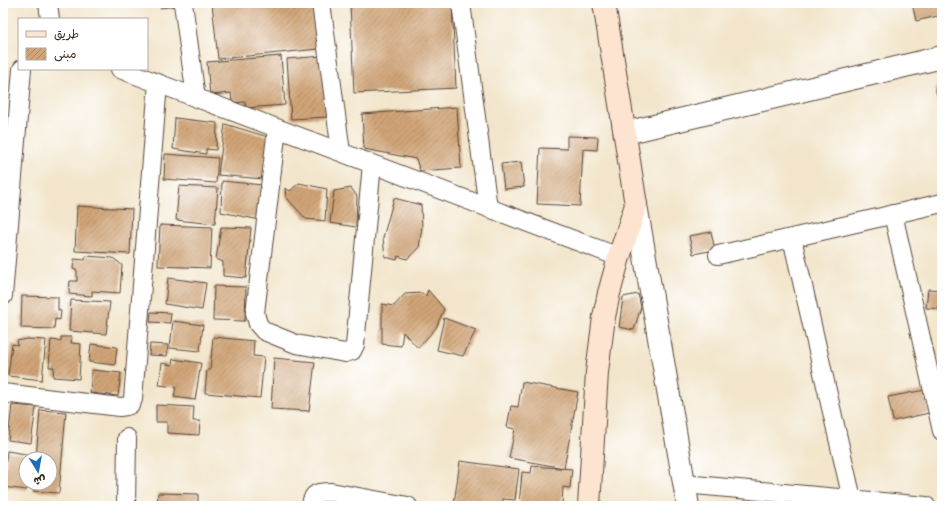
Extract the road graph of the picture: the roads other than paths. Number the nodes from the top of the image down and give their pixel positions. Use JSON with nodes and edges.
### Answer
{"nodes":[{"id":1,"x":48,"y":3,"type":"edge"},
{"id":2,"x":183,"y":3,"type":"edge"},
{"id":3,"x":321,"y":3,"type":"edge"},
{"id":4,"x":461,"y":3,"type":"edge"},
{"id":5,"x":604,"y":3,"type":"edge"},
{"id":6,"x":50,"y":18,"type":"edge"},
{"id":7,"x":942,"y":57,"type":"edge"},
{"id":8,"x":22,"y":70,"type":"edge"},
{"id":9,"x":123,"y":70,"type":"edge"},
{"id":10,"x":158,"y":83,"type":"junction"},
{"id":11,"x":196,"y":98,"type":"junction"},
{"id":12,"x":277,"y":128,"type":"junction"},
{"id":13,"x":625,"y":133,"type":"junction"},
{"id":14,"x":341,"y":152,"type":"junction"},
{"id":15,"x":372,"y":164,"type":"junction"},
{"id":16,"x":942,"y":202,"type":"edge"},
{"id":17,"x":636,"y":205,"type":"junction"},
{"id":18,"x":488,"y":208,"type":"junction"},
{"id":19,"x":893,"y":214,"type":"junction"},
{"id":20,"x":792,"y":238,"type":"junction"},
{"id":21,"x":718,"y":255,"type":"dead end"},
{"id":22,"x":619,"y":257,"type":"junction"},
{"id":23,"x":3,"y":296,"type":"edge"},
{"id":24,"x":3,"y":393,"type":"edge"},
{"id":25,"x":942,"y":431,"type":"edge"},
{"id":26,"x":127,"y":438,"type":"dead end"},
{"id":27,"x":684,"y":484,"type":"junction"},
{"id":28,"x":852,"y":499,"type":"junction"},
{"id":29,"x":126,"y":506,"type":"edge"},
{"id":30,"x":311,"y":506,"type":"edge"},
{"id":31,"x":408,"y":506,"type":"edge"},
{"id":32,"x":589,"y":506,"type":"edge"},
{"id":33,"x":688,"y":506,"type":"edge"},
{"id":34,"x":926,"y":506,"type":"edge"}],
"edges":[{"from":1,"to":6,"type":"street"},
{"from":2,"to":11,"type":"street"},
{"from":3,"to":14,"type":"street"},
{"from":4,"to":18,"type":"street"},
{"from":5,"to":13,"type":"main road"},
{"from":7,"to":13,"type":"street"},
{"from":8,"to":23,"type":"street"},
{"from":9,"to":10,"type":"street"},
{"from":10,"to":11,"type":"street"},
{"from":10,"to":24,"type":"street"},
{"from":11,"to":12,"type":"street"},
{"from":12,"to":14,"type":"street"},
{"from":12,"to":15,"type":"street"},
{"from":13,"to":17,"type":"main road"},
{"from":14,"to":15,"type":"street"},
{"from":15,"to":18,"type":"street"},
{"from":16,"to":19,"type":"street"},
{"from":17,"to":22,"type":"main road"},
{"from":17,"to":27,"type":"street"},
{"from":18,"to":22,"type":"street"},
{"from":19,"to":20,"type":"street"},
{"from":19,"to":25,"type":"street"},
{"from":20,"to":21,"type":"street"},
{"from":20,"to":28,"type":"street"},
{"from":22,"to":32,"type":"main road"},
{"from":26,"to":29,"type":"street"},
{"from":27,"to":28,"type":"street"},
{"from":27,"to":33,"type":"street"},
{"from":28,"to":34,"type":"street"},
{"from":30,"to":31,"type":"street"}]}
